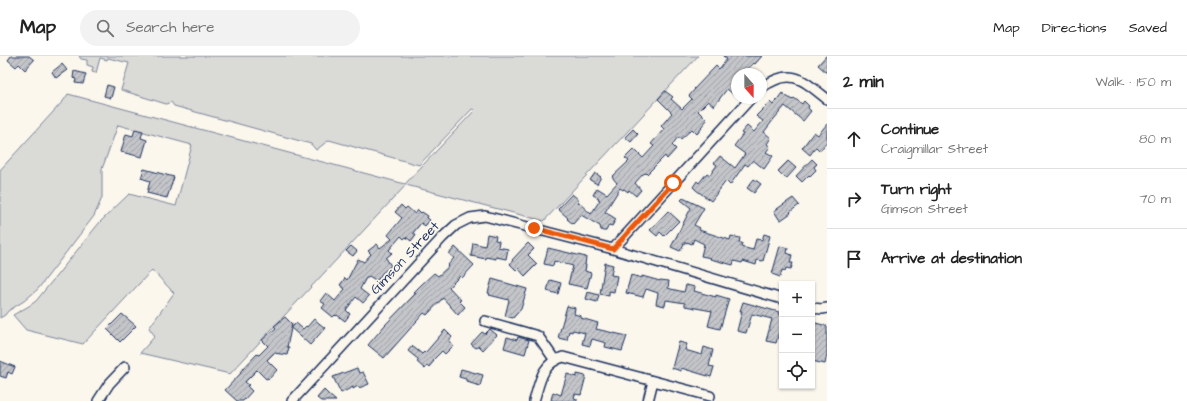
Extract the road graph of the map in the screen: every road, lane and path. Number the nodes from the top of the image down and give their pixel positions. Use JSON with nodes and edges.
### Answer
{"nodes":[{"id":1,"x":767,"y":84,"type":"edge"},
{"id":2,"x":827,"y":99,"type":"edge"},
{"id":3,"x":746,"y":104,"type":"edge"},
{"id":4,"x":613,"y":249,"type":"junction"},
{"id":5,"x":779,"y":298,"type":"edge"},
{"id":6,"x":815,"y":308,"type":"edge"},
{"id":7,"x":827,"y":308,"type":"edge"},
{"id":8,"x":486,"y":321,"type":"dead end"},
{"id":9,"x":554,"y":360,"type":"junction"},
{"id":10,"x":125,"y":367,"type":"dead end"},
{"id":11,"x":654,"y":381,"type":"junction"},
{"id":12,"x":710,"y":396,"type":"dead end"},
{"id":13,"x":98,"y":401,"type":"edge"},
{"id":14,"x":292,"y":401,"type":"edge"},
{"id":15,"x":534,"y":401,"type":"edge"},
{"id":16,"x":648,"y":401,"type":"edge"}],
"edges":[{"from":1,"to":2,"type":"street"},
{"from":3,"to":4,"type":"street"},
{"from":4,"to":5,"type":"street","name":"Gimson Street"},
{"from":4,"to":14,"type":"street","name":"Gimson Street"},
{"from":6,"to":7,"type":"street"},
{"from":8,"to":9,"type":"street"},
{"from":9,"to":11,"type":"street"},
{"from":9,"to":15,"type":"street"},
{"from":10,"to":13,"type":"street"},
{"from":11,"to":12,"type":"street"},
{"from":11,"to":16,"type":"street"}]}
